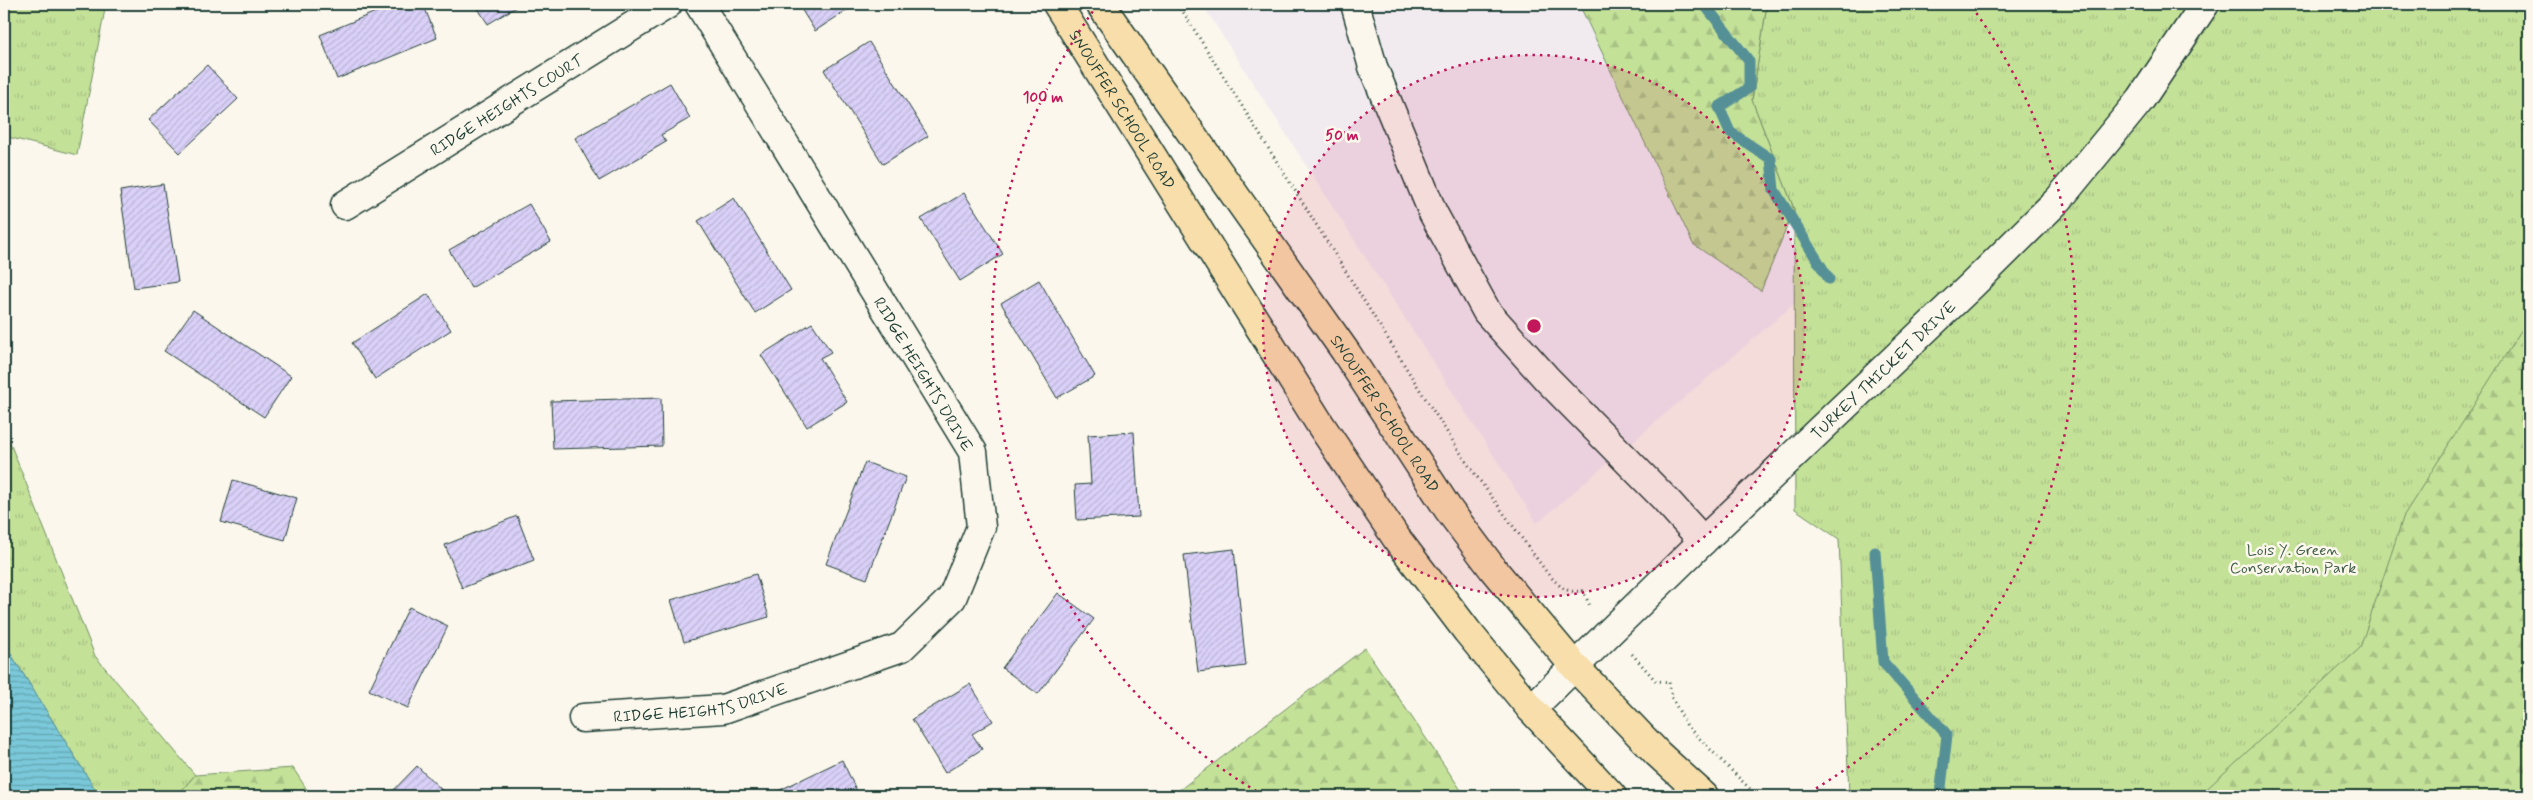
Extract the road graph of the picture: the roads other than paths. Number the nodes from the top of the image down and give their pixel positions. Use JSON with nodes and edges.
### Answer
{"nodes":[{"id":1,"x":668,"y":4,"type":"edge"},
{"id":2,"x":700,"y":4,"type":"edge"},
{"id":3,"x":1056,"y":4,"type":"edge"},
{"id":4,"x":1100,"y":4,"type":"edge"},
{"id":5,"x":1355,"y":4,"type":"edge"},
{"id":6,"x":2205,"y":4,"type":"edge"},
{"id":7,"x":345,"y":205,"type":"dead end"},
{"id":8,"x":1703,"y":540,"type":"junction"},
{"id":9,"x":1574,"y":666,"type":"junction"},
{"id":10,"x":1531,"y":709,"type":"junction"},
{"id":11,"x":583,"y":718,"type":"dead end"},
{"id":12,"x":1612,"y":796,"type":"edge"},
{"id":13,"x":1704,"y":796,"type":"edge"}],
"edges":[{"from":1,"to":7,"type":"street","name":"RIDGE HEIGHTS COURT"},
{"from":2,"to":11,"type":"street","name":"RIDGE HEIGHTS DRIVE"},
{"from":3,"to":10,"type":"main road","name":"SNOUFFER SCHOOL ROAD"},
{"from":4,"to":9,"type":"main road","name":"SNOUFFER SCHOOL ROAD"},
{"from":5,"to":8,"type":"street"},
{"from":6,"to":8,"type":"street","name":"TURKEY THICKET DRIVE"},
{"from":8,"to":9,"type":"street","name":"TURKEY THICKET DRIVE"},
{"from":9,"to":10,"type":"street","name":"TURKEY THICKET DRIVE"},
{"from":9,"to":13,"type":"main road","name":"SNOUFFER SCHOOL ROAD"},
{"from":10,"to":12,"type":"main road","name":"SNOUFFER SCHOOL ROAD"}]}
